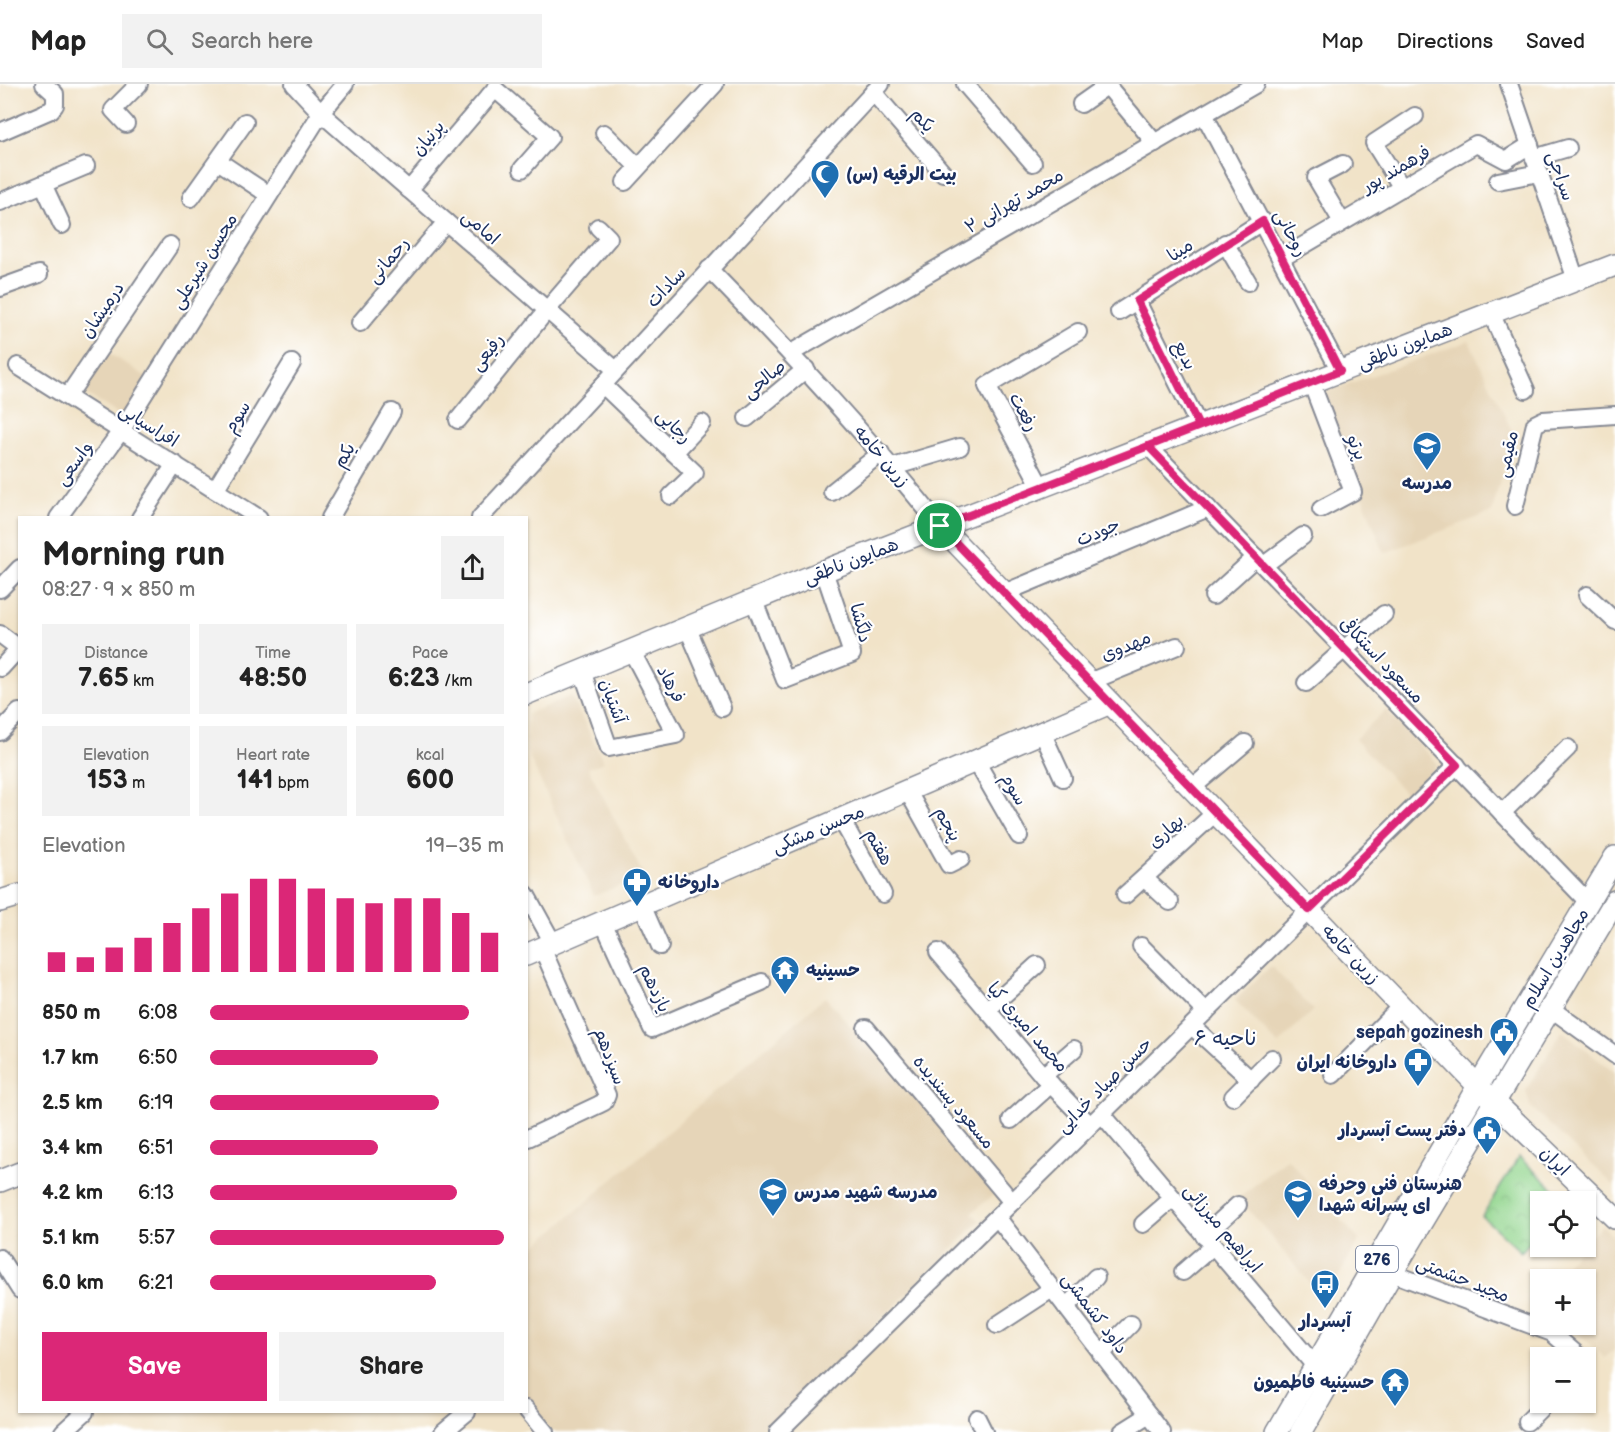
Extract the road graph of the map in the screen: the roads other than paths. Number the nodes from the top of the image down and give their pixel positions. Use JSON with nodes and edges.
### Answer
{"nodes":[{"id":1,"x":139,"y":84,"type":"edge"},
{"id":2,"x":294,"y":84,"type":"edge"},
{"id":3,"x":345,"y":84,"type":"edge"},
{"id":4,"x":714,"y":84,"type":"edge"},
{"id":5,"x":965,"y":84,"type":"edge"},
{"id":6,"x":1256,"y":84,"type":"edge"},
{"id":7,"x":1509,"y":84,"type":"edge"},
{"id":8,"x":1107,"y":85,"type":"edge"},
{"id":9,"x":877,"y":88,"type":"edge"},
{"id":10,"x":49,"y":89,"type":"edge"},
{"id":11,"x":1236,"y":89,"type":"edge"},
{"id":12,"x":1081,"y":104,"type":"dead end"},
{"id":13,"x":321,"y":113,"type":"junction"},
{"id":14,"x":1204,"y":114,"type":"junction"},
{"id":15,"x":1414,"y":116,"type":"dead end"},
{"id":16,"x":245,"y":122,"type":"dead end"},
{"id":17,"x":126,"y":124,"type":"dead end"},
{"id":18,"x":0,"y":132,"type":"edge"},
{"id":19,"x":604,"y":133,"type":"dead end"},
{"id":20,"x":1155,"y":143,"type":"junction"},
{"id":21,"x":1568,"y":148,"type":"dead end"},
{"id":22,"x":1534,"y":159,"type":"junction"},
{"id":23,"x":218,"y":161,"type":"junction"},
{"id":24,"x":1033,"y":163,"type":"dead end"},
{"id":25,"x":1343,"y":164,"type":"dead end"},
{"id":26,"x":86,"y":166,"type":"dead end"},
{"id":27,"x":638,"y":167,"type":"junction"},
{"id":28,"x":522,"y":169,"type":"dead end"},
{"id":29,"x":943,"y":173,"type":"dead end"},
{"id":30,"x":625,"y":182,"type":"dead end"},
{"id":31,"x":1498,"y":182,"type":"dead end"},
{"id":32,"x":43,"y":184,"type":"junction"},
{"id":33,"x":1402,"y":188,"type":"junction"},
{"id":34,"x":409,"y":190,"type":"junction"},
{"id":35,"x":269,"y":195,"type":"junction"},
{"id":36,"x":191,"y":198,"type":"dead end"},
{"id":37,"x":0,"y":202,"type":"edge"},
{"id":38,"x":1263,"y":221,"type":"junction"},
{"id":39,"x":446,"y":222,"type":"junction"},
{"id":40,"x":1342,"y":222,"type":"junction"},
{"id":41,"x":62,"y":225,"type":"dead end"},
{"id":42,"x":598,"y":227,"type":"dead end"},
{"id":43,"x":1225,"y":243,"type":"junction"},
{"id":44,"x":170,"y":244,"type":"dead end"},
{"id":45,"x":1282,"y":258,"type":"junction"},
{"id":46,"x":1615,"y":265,"type":"edge"},
{"id":47,"x":710,"y":269,"type":"junction"},
{"id":48,"x":39,"y":274,"type":"dead end"},
{"id":49,"x":1576,"y":280,"type":"junction"},
{"id":50,"x":1248,"y":282,"type":"dead end"},
{"id":51,"x":1,"y":285,"type":"edge"},
{"id":52,"x":1137,"y":301,"type":"junction"},
{"id":53,"x":547,"y":310,"type":"junction"},
{"id":54,"x":1119,"y":312,"type":"dead end"},
{"id":55,"x":1491,"y":313,"type":"junction"},
{"id":56,"x":360,"y":323,"type":"dead end"},
{"id":57,"x":1078,"y":332,"type":"dead end"},
{"id":58,"x":791,"y":353,"type":"junction"},
{"id":59,"x":292,"y":363,"type":"dead end"},
{"id":60,"x":18,"y":366,"type":"dead end"},
{"id":61,"x":806,"y":369,"type":"junction"},
{"id":62,"x":616,"y":370,"type":"junction"},
{"id":63,"x":1340,"y":371,"type":"junction"},
{"id":64,"x":1311,"y":382,"type":"junction"},
{"id":65,"x":603,"y":385,"type":"junction"},
{"id":66,"x":1526,"y":390,"type":"dead end"},
{"id":67,"x":67,"y":397,"type":"junction"},
{"id":68,"x":392,"y":412,"type":"dead end"},
{"id":69,"x":1615,"y":415,"type":"edge"},
{"id":70,"x":747,"y":418,"type":"dead end"},
{"id":71,"x":458,"y":420,"type":"dead end"},
{"id":72,"x":702,"y":423,"type":"dead end"},
{"id":73,"x":1199,"y":426,"type":"junction"},
{"id":74,"x":121,"y":431,"type":"junction"},
{"id":75,"x":1148,"y":446,"type":"junction"},
{"id":76,"x":960,"y":447,"type":"dead end"},
{"id":77,"x":674,"y":453,"type":"junction"},
{"id":78,"x":881,"y":453,"type":"junction"},
{"id":79,"x":175,"y":464,"type":"junction"},
{"id":80,"x":893,"y":466,"type":"junction"},
{"id":81,"x":1041,"y":487,"type":"junction"},
{"id":82,"x":215,"y":490,"type":"junction"},
{"id":83,"x":832,"y":492,"type":"dead end"},
{"id":84,"x":671,"y":496,"type":"dead end"},
{"id":85,"x":1515,"y":506,"type":"dead end"},
{"id":86,"x":1208,"y":508,"type":"junction"},
{"id":87,"x":1321,"y":509,"type":"dead end"},
{"id":88,"x":59,"y":516,"type":"edge"},
{"id":89,"x":141,"y":516,"type":"edge"},
{"id":90,"x":257,"y":516,"type":"edge"},
{"id":91,"x":331,"y":516,"type":"edge"},
{"id":92,"x":482,"y":516,"type":"edge"},
{"id":93,"x":940,"y":526,"type":"junction"},
{"id":94,"x":1303,"y":536,"type":"dead end"},
{"id":95,"x":1260,"y":561,"type":"junction"},
{"id":96,"x":18,"y":570,"type":"edge"},
{"id":97,"x":824,"y":571,"type":"junction"},
{"id":98,"x":0,"y":589,"type":"edge"},
{"id":99,"x":1004,"y":593,"type":"junction"},
{"id":100,"x":1587,"y":595,"type":"dead end"},
{"id":101,"x":1213,"y":596,"type":"dead end"},
{"id":102,"x":754,"y":601,"type":"junction"},
{"id":103,"x":1384,"y":615,"type":"dead end"},
{"id":104,"x":1615,"y":621,"type":"edge"},
{"id":105,"x":688,"y":629,"type":"junction"},
{"id":106,"x":0,"y":634,"type":"edge"},
{"id":107,"x":1177,"y":646,"type":"dead end"},
{"id":108,"x":18,"y":647,"type":"edge"},
{"id":109,"x":18,"y":649,"type":"edge"},
{"id":110,"x":1345,"y":650,"type":"junction"},
{"id":111,"x":631,"y":651,"type":"junction"},
{"id":112,"x":1,"y":668,"type":"edge"},
{"id":113,"x":582,"y":671,"type":"junction"},
{"id":114,"x":1089,"y":682,"type":"junction"},
{"id":115,"x":1306,"y":683,"type":"dead end"},
{"id":116,"x":528,"y":693,"type":"edge"},
{"id":117,"x":1110,"y":703,"type":"junction"},
{"id":118,"x":722,"y":708,"type":"dead end"},
{"id":119,"x":18,"y":713,"type":"edge"},
{"id":120,"x":0,"y":732,"type":"edge"},
{"id":121,"x":1042,"y":732,"type":"junction"},
{"id":122,"x":676,"y":735,"type":"joint"},
{"id":123,"x":1245,"y":743,"type":"dead end"},
{"id":124,"x":1568,"y":748,"type":"dead end"},
{"id":125,"x":976,"y":761,"type":"junction"},
{"id":126,"x":1457,"y":765,"type":"junction"},
{"id":127,"x":1063,"y":778,"type":"dead end"},
{"id":128,"x":1192,"y":788,"type":"junction"},
{"id":129,"x":907,"y":790,"type":"junction"},
{"id":130,"x":1215,"y":813,"type":"junction"},
{"id":131,"x":1503,"y":813,"type":"junction"},
{"id":132,"x":841,"y":819,"type":"junction"},
{"id":133,"x":1019,"y":836,"type":"dead end"},
{"id":134,"x":1615,"y":857,"type":"edge"},
{"id":135,"x":961,"y":859,"type":"dead end"},
{"id":136,"x":1144,"y":878,"type":"junction"},
{"id":137,"x":883,"y":894,"type":"dead end"},
{"id":138,"x":18,"y":896,"type":"edge"},
{"id":139,"x":1125,"y":896,"type":"dead end"},
{"id":140,"x":0,"y":901,"type":"edge"},
{"id":141,"x":528,"y":902,"type":"edge"},
{"id":142,"x":1170,"y":902,"type":"dead end"},
{"id":143,"x":1588,"y":902,"type":"junction"},
{"id":144,"x":1615,"y":902,"type":"edge"},
{"id":145,"x":642,"y":904,"type":"junction"},
{"id":146,"x":1309,"y":910,"type":"junction"},
{"id":147,"x":603,"y":921,"type":"junction"},
{"id":148,"x":660,"y":946,"type":"dead end"},
{"id":149,"x":1141,"y":946,"type":"dead end"},
{"id":150,"x":540,"y":948,"type":"edge"},
{"id":151,"x":938,"y":952,"type":"dead end"},
{"id":152,"x":1037,"y":966,"type":"dead end"},
{"id":153,"x":762,"y":982,"type":"dead end"},
{"id":154,"x":1401,"y":1006,"type":"junction"},
{"id":155,"x":1550,"y":1008,"type":"junction"},
{"id":156,"x":987,"y":1010,"type":"junction"},
{"id":157,"x":1206,"y":1012,"type":"junction"},
{"id":158,"x":1192,"y":1026,"type":"junction"},
{"id":159,"x":866,"y":1028,"type":"dead end"},
{"id":160,"x":1074,"y":1049,"type":"dead end"},
{"id":161,"x":1615,"y":1055,"type":"edge"},
{"id":162,"x":1272,"y":1058,"type":"dead end"},
{"id":163,"x":1333,"y":1075,"type":"dead end"},
{"id":164,"x":1047,"y":1080,"type":"junction"},
{"id":165,"x":1251,"y":1080,"type":"junction"},
{"id":166,"x":1478,"y":1086,"type":"junction"},
{"id":167,"x":1233,"y":1097,"type":"dead end"},
{"id":168,"x":1495,"y":1103,"type":"junction"},
{"id":169,"x":1011,"y":1120,"type":"dead end"},
{"id":170,"x":1096,"y":1120,"type":"junction"},
{"id":171,"x":528,"y":1138,"type":"edge"},
{"id":172,"x":18,"y":1174,"type":"edge"},
{"id":173,"x":0,"y":1181,"type":"edge"},
{"id":174,"x":1173,"y":1198,"type":"junction"},
{"id":175,"x":1012,"y":1202,"type":"junction"},
{"id":176,"x":1238,"y":1205,"type":"dead end"},
{"id":177,"x":997,"y":1217,"type":"junction"},
{"id":178,"x":1615,"y":1218,"type":"edge"},
{"id":179,"x":1143,"y":1224,"type":"dead end"},
{"id":180,"x":1209,"y":1241,"type":"junction"},
{"id":181,"x":0,"y":1258,"type":"edge"},
{"id":182,"x":1182,"y":1272,"type":"dead end"},
{"id":183,"x":1392,"y":1273,"type":"junction"},
{"id":184,"x":1096,"y":1276,"type":"dead end"},
{"id":185,"x":13,"y":1284,"type":"edge"},
{"id":186,"x":1052,"y":1289,"type":"junction"},
{"id":187,"x":1066,"y":1307,"type":"junction"},
{"id":188,"x":1131,"y":1324,"type":"dead end"},
{"id":189,"x":997,"y":1325,"type":"dead end"},
{"id":190,"x":1568,"y":1347,"type":"edge"},
{"id":191,"x":1101,"y":1354,"type":"junction"},
{"id":192,"x":1315,"y":1366,"type":"junction"},
{"id":193,"x":528,"y":1411,"type":"edge"},
{"id":194,"x":84,"y":1413,"type":"edge"},
{"id":195,"x":466,"y":1413,"type":"edge"},
{"id":196,"x":1536,"y":1413,"type":"edge"},
{"id":197,"x":1149,"y":1416,"type":"junction"},
{"id":198,"x":1527,"y":1422,"type":"dead end"},
{"id":199,"x":63,"y":1432,"type":"edge"},
{"id":200,"x":443,"y":1432,"type":"edge"},
{"id":201,"x":546,"y":1432,"type":"edge"},
{"id":202,"x":778,"y":1432,"type":"edge"},
{"id":203,"x":1122,"y":1432,"type":"edge"},
{"id":204,"x":1162,"y":1432,"type":"edge"},
{"id":205,"x":1277,"y":1432,"type":"edge"},
{"id":206,"x":1301,"y":1432,"type":"edge"}],
"edges":[{"from":1,"to":17,"type":"street"},
{"from":2,"to":13,"type":"street","name":"امامی"},
{"from":3,"to":13,"type":"street","name":"محسن شیرعلی"},
{"from":4,"to":27,"type":"street"},
{"from":5,"to":24,"type":"street"},
{"from":6,"to":11,"type":"street","name":"محمد تهرانی ۲"},
{"from":7,"to":22,"type":"street","name":"سراجی"},
{"from":8,"to":12,"type":"street"},
{"from":8,"to":20,"type":"street"},
{"from":9,"to":29,"type":"street","name":"یکم"},
{"from":9,"to":47,"type":"street","name":"سادات"},
{"from":10,"to":18,"type":"street"},
{"from":11,"to":14,"type":"street","name":"محمد تهرانی ۲"},
{"from":13,"to":34,"type":"street","name":"امامی"},
{"from":13,"to":35,"type":"street","name":"محسن شیرعلی"},
{"from":14,"to":20,"type":"street","name":"محمد تهرانی ۲"},
{"from":14,"to":38,"type":"street","name":"روحانی"},
{"from":15,"to":33,"type":"street"},
{"from":16,"to":23,"type":"street"},
{"from":19,"to":27,"type":"street"},
{"from":20,"to":58,"type":"street","name":"محمد تهرانی ۲"},
{"from":21,"to":22,"type":"street"},
{"from":22,"to":31,"type":"street"},
{"from":22,"to":33,"type":"street","name":"فرهمند پور"},
{"from":22,"to":49,"type":"street","name":"سراجی"},
{"from":23,"to":35,"type":"street"},
{"from":23,"to":36,"type":"street"},
{"from":25,"to":40,"type":"street"},
{"from":26,"to":32,"type":"street"},
{"from":27,"to":30,"type":"street"},
{"from":28,"to":34,"type":"street","name":"پرنیان"},
{"from":32,"to":37,"type":"street"},
{"from":32,"to":41,"type":"street"},
{"from":33,"to":40,"type":"street","name":"فرهمند پور"},
{"from":34,"to":39,"type":"street","name":"امامی"},
{"from":35,"to":74,"type":"street","name":"محسن شیرعلی"},
{"from":38,"to":43,"type":"street","name":"مینا"},
{"from":38,"to":45,"type":"street","name":"روحانی"},
{"from":39,"to":53,"type":"street","name":"امامی"},
{"from":39,"to":56,"type":"street","name":"رحمانی"},
{"from":40,"to":45,"type":"street","name":"فرهمند پور"},
{"from":42,"to":53,"type":"street"},
{"from":43,"to":50,"type":"street"},
{"from":43,"to":52,"type":"street","name":"مینا"},
{"from":44,"to":67,"type":"street","name":"درمیشان"},
{"from":45,"to":63,"type":"street","name":"روحانی"},
{"from":46,"to":49,"type":"main road","name":"همایون ناطقی"},
{"from":47,"to":58,"type":"street","name":"زرین خامه"},
{"from":47,"to":62,"type":"street","name":"سادات"},
{"from":48,"to":51,"type":"street"},
{"from":49,"to":55,"type":"main road","name":"همایون ناطقی"},
{"from":52,"to":54,"type":"street","name":"مینا"},
{"from":52,"to":73,"type":"street","name":"بدیع"},
{"from":53,"to":62,"type":"street","name":"امامی"},
{"from":53,"to":71,"type":"street","name":"رفیعی"},
{"from":55,"to":63,"type":"main road","name":"همایون ناطقی"},
{"from":55,"to":66,"type":"street"},
{"from":57,"to":81,"type":"street","name":"رفعت"},
{"from":58,"to":61,"type":"street","name":"زرین خامه"},
{"from":59,"to":82,"type":"street","name":"سوم"},
{"from":60,"to":67,"type":"street","name":"افراسیابی"},
{"from":61,"to":70,"type":"street","name":"صالحی"},
{"from":61,"to":78,"type":"street","name":"زرین خامه"},
{"from":62,"to":65,"type":"street","name":"سادات"},
{"from":63,"to":64,"type":"main road","name":"همایون ناطقی"},
{"from":64,"to":73,"type":"main road","name":"همایون ناطقی"},
{"from":64,"to":87,"type":"street","name":"پرتو"},
{"from":65,"to":77,"type":"street","name":"رجایی"},
{"from":65,"to":92,"type":"street","name":"سادات"},
{"from":67,"to":74,"type":"street","name":"افراسیابی"},
{"from":68,"to":91,"type":"street","name":"یکم"},
{"from":69,"to":85,"type":"street","name":"مقیمی"},
{"from":72,"to":77,"type":"street"},
{"from":73,"to":75,"type":"main road","name":"همایون ناطقی"},
{"from":74,"to":79,"type":"street","name":"افراسیابی"},
{"from":74,"to":88,"type":"street","name":"واسعی"},
{"from":75,"to":81,"type":"main road","name":"همایون ناطقی"},
{"from":75,"to":86,"type":"street","name":"مسعود استنکافی"},
{"from":76,"to":80,"type":"street"},
{"from":77,"to":84,"type":"street","name":"رجایی"},
{"from":78,"to":80,"type":"street","name":"زرین خامه"},
{"from":78,"to":83,"type":"street"},
{"from":79,"to":82,"type":"street","name":"افراسیابی"},
{"from":79,"to":89,"type":"street"},
{"from":80,"to":93,"type":"street","name":"زرین خامه"},
{"from":81,"to":93,"type":"main road","name":"همایون ناطقی"},
{"from":82,"to":90,"type":"street","name":"افراسیابی"},
{"from":86,"to":95,"type":"street","name":"مسعود استنکافی"},
{"from":86,"to":99,"type":"street","name":"جودت"},
{"from":93,"to":97,"type":"main road","name":"همایون ناطقی"},
{"from":93,"to":99,"type":"main road","name":"زرین خامه"},
{"from":94,"to":95,"type":"street"},
{"from":95,"to":101,"type":"street"},
{"from":95,"to":110,"type":"street","name":"مسعود استنکافی"},
{"from":96,"to":98,"type":"street"},
{"from":97,"to":102,"type":"main road","name":"همایون ناطقی"},
{"from":97,"to":102,"type":"street","name":"دلگشا"},
{"from":99,"to":114,"type":"main road","name":"زرین خامه"},
{"from":100,"to":104,"type":"street"},
{"from":102,"to":105,"type":"main road","name":"همایون ناطقی"},
{"from":103,"to":110,"type":"street"},
{"from":105,"to":111,"type":"main road","name":"همایون ناطقی"},
{"from":105,"to":118,"type":"street"},
{"from":106,"to":108,"type":"street"},
{"from":107,"to":114,"type":"street","name":"مهدوی"},
{"from":109,"to":112,"type":"street"},
{"from":110,"to":115,"type":"street"},
{"from":110,"to":126,"type":"street","name":"مسعود استنکافی"},
{"from":111,"to":113,"type":"main road","name":"همایون ناطقی"},
{"from":111,"to":122,"type":"street","name":"فرهاد"},
{"from":113,"to":116,"type":"main road","name":"همایون ناطقی"},
{"from":113,"to":122,"type":"street","name":"آشتیان"},
{"from":114,"to":117,"type":"main road","name":"زرین خامه"},
{"from":117,"to":121,"type":"main road","name":"محسن مشکی"},
{"from":117,"to":128,"type":"main road","name":"زرین خامه"},
{"from":119,"to":120,"type":"street"},
{"from":121,"to":125,"type":"main road","name":"محسن مشکی"},
{"from":121,"to":127,"type":"street"},
{"from":123,"to":128,"type":"street"},
{"from":124,"to":131,"type":"street"},
{"from":125,"to":129,"type":"main road","name":"محسن مشکی"},
{"from":125,"to":133,"type":"street","name":"سوم"},
{"from":126,"to":131,"type":"street","name":"مسعود استنکافی"},
{"from":126,"to":146,"type":"street","name":"حسن صیاد خدایی"},
{"from":128,"to":130,"type":"main road","name":"زرین خامه"},
{"from":129,"to":132,"type":"main road","name":"محسن مشکی"},
{"from":129,"to":135,"type":"street","name":"پنجم"},
{"from":130,"to":136,"type":"street","name":"بهاری"},
{"from":130,"to":146,"type":"main road","name":"زرین خامه"},
{"from":131,"to":143,"type":"street","name":"مسعود استنکافی"},
{"from":132,"to":137,"type":"street","name":"هفتم"},
{"from":132,"to":145,"type":"main road","name":"محسن مشکی"},
{"from":134,"to":143,"type":"main road","name":"مجاهدین اسلام","number":"276"},
{"from":136,"to":139,"type":"street","name":"بهاری"},
{"from":136,"to":142,"type":"street"},
{"from":138,"to":140,"type":"main road"},
{"from":141,"to":150,"type":"street"},
{"from":143,"to":166,"type":"main road","name":"مجاهدین اسلام","number":"276"},
{"from":144,"to":155,"type":"main road","name":"مجاهدین اسلام","number":"276"},
{"from":145,"to":147,"type":"main road","name":"محسن مشکی"},
{"from":145,"to":148,"type":"street"},
{"from":146,"to":154,"type":"main road","name":"زرین خامه"},
{"from":146,"to":157,"type":"street","name":"حسن صیاد خدایی"},
{"from":147,"to":150,"type":"main road","name":"محسن مشکی"},
{"from":147,"to":153,"type":"street","name":"یازدهم"},
{"from":149,"to":157,"type":"street"},
{"from":150,"to":171,"type":"street","name":"سیزدهم"},
{"from":151,"to":156,"type":"street","name":"محمد امیری کیا"},
{"from":152,"to":156,"type":"street"},
{"from":154,"to":163,"type":"street"},
{"from":154,"to":166,"type":"main road","name":"زرین خامه"},
{"from":155,"to":161,"type":"street"},
{"from":155,"to":168,"type":"main road","name":"مجاهدین اسلام","number":"276"},
{"from":156,"to":164,"type":"street","name":"محمد امیری کیا"},
{"from":157,"to":158,"type":"street","name":"حسن صیاد خدایی"},
{"from":158,"to":165,"type":"street"},
{"from":158,"to":170,"type":"street","name":"حسن صیاد خدایی"},
{"from":159,"to":175,"type":"street","name":"مسعود پسندیده"},
{"from":160,"to":164,"type":"street"},
{"from":162,"to":165,"type":"street"},
{"from":164,"to":169,"type":"street"},
{"from":164,"to":170,"type":"street","name":"محمد امیری کیا"},
{"from":165,"to":167,"type":"street"},
{"from":166,"to":168,"type":"main road","name":"ایران"},
{"from":166,"to":192,"type":"main road","name":"مجاهدین اسلام","number":"276"},
{"from":168,"to":178,"type":"main road","name":"ایران"},
{"from":168,"to":183,"type":"main road","name":"مجاهدین اسلام","number":"276"},
{"from":170,"to":174,"type":"street","name":"ابراهیم میرزائی"},
{"from":170,"to":175,"type":"street","name":"حسن صیاد خدایی"},
{"from":172,"to":173,"type":"main road"},
{"from":174,"to":179,"type":"street"},
{"from":174,"to":180,"type":"street","name":"ابراهیم میرزائی"},
{"from":175,"to":177,"type":"street","name":"حسن صیاد خدایی"},
{"from":176,"to":180,"type":"street"},
{"from":177,"to":186,"type":"street","name":"داود کشمشی"},
{"from":177,"to":202,"type":"street","name":"حسن صیاد خدایی"},
{"from":180,"to":182,"type":"street"},
{"from":180,"to":192,"type":"street","name":"ابراهیم میرزائی"},
{"from":181,"to":185,"type":"street"},
{"from":183,"to":190,"type":"street","name":"مجید حشمتی"},
{"from":183,"to":206,"type":"main road","name":"مجاهدین اسلام","number":"276"},
{"from":184,"to":187,"type":"street"},
{"from":186,"to":187,"type":"street","name":"داود کشمشی"},
{"from":186,"to":189,"type":"street"},
{"from":187,"to":191,"type":"street","name":"داود کشمشی"},
{"from":188,"to":191,"type":"street"},
{"from":191,"to":197,"type":"street","name":"داود کشمشی"},
{"from":192,"to":205,"type":"main road","name":"مجاهدین اسلام","number":"276"},
{"from":193,"to":201,"type":"street"},
{"from":194,"to":199,"type":"street"},
{"from":195,"to":200,"type":"street"},
{"from":196,"to":198,"type":"street"},
{"from":197,"to":203,"type":"street"},
{"from":197,"to":204,"type":"street","name":"داود کشمشی"}]}
